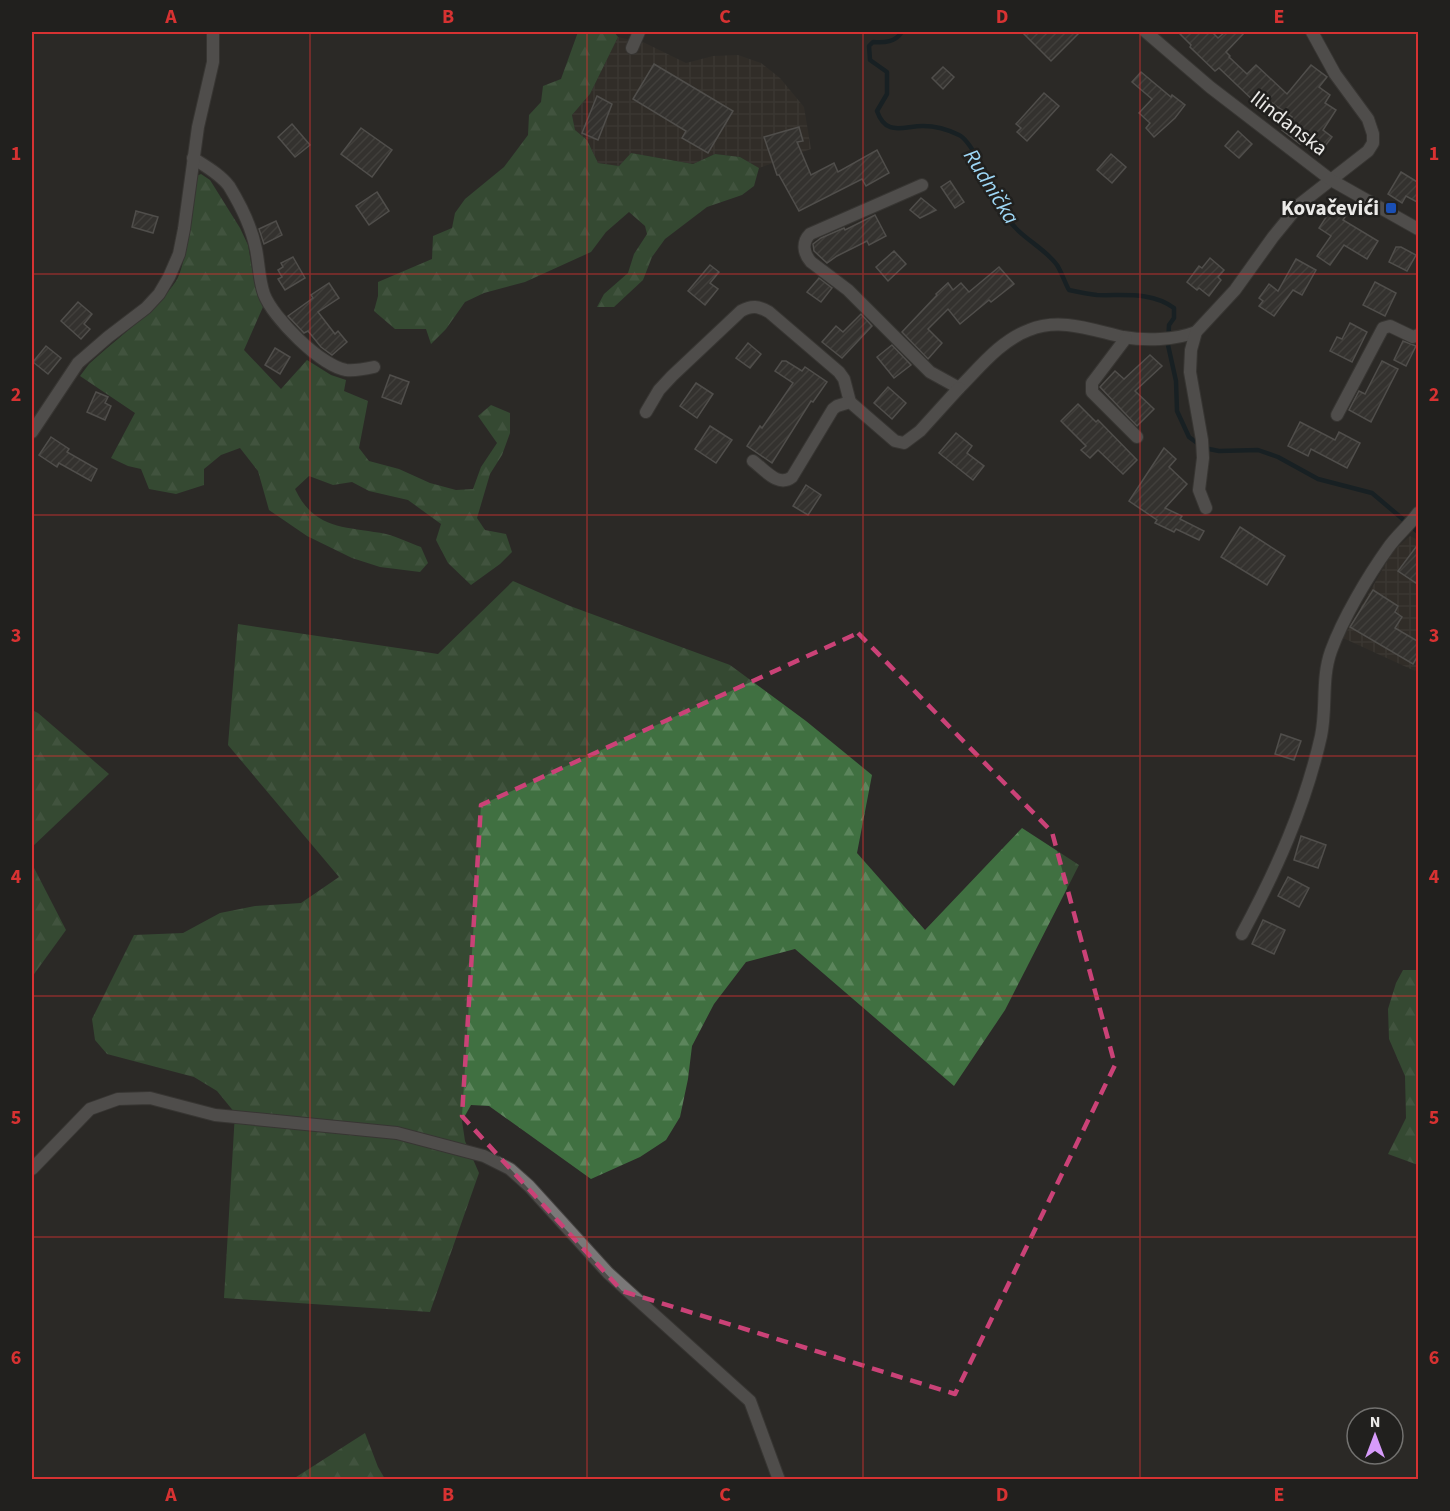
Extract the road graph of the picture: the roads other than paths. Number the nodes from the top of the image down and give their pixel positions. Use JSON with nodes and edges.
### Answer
{"nodes":[{"id":1,"x":213,"y":32,"type":"edge"},
{"id":2,"x":639,"y":32,"type":"edge"},
{"id":3,"x":1146,"y":32,"type":"edge"},
{"id":4,"x":1312,"y":32,"type":"edge"},
{"id":5,"x":632,"y":48,"type":"dead end"},
{"id":6,"x":193,"y":158,"type":"junction"},
{"id":7,"x":1331,"y":180,"type":"junction"},
{"id":8,"x":922,"y":185,"type":"dead end"},
{"id":9,"x":1419,"y":229,"type":"edge"},
{"id":10,"x":1196,"y":332,"type":"junction"},
{"id":11,"x":1419,"y":335,"type":"edge"},
{"id":12,"x":1126,"y":338,"type":"junction"},
{"id":13,"x":374,"y":367,"type":"dead end"},
{"id":14,"x":959,"y":388,"type":"junction"},
{"id":15,"x":850,"y":402,"type":"junction"},
{"id":16,"x":646,"y":412,"type":"dead end"},
{"id":17,"x":1337,"y":415,"type":"dead end"},
{"id":18,"x":32,"y":432,"type":"edge"},
{"id":19,"x":1137,"y":437,"type":"dead end"},
{"id":20,"x":753,"y":461,"type":"dead end"},
{"id":21,"x":1206,"y":508,"type":"dead end"},
{"id":22,"x":1416,"y":517,"type":"edge"},
{"id":23,"x":1242,"y":934,"type":"dead end"},
{"id":24,"x":32,"y":1169,"type":"edge"},
{"id":25,"x":779,"y":1479,"type":"edge"}],
"edges":[{"from":1,"to":6,"type":"street"},
{"from":2,"to":5,"type":"street"},
{"from":3,"to":7,"type":"street","name":"Ilindanska"},
{"from":4,"to":7,"type":"street"},
{"from":6,"to":13,"type":"street"},
{"from":6,"to":18,"type":"street"},
{"from":7,"to":9,"type":"street","name":"Ilindanska"},
{"from":7,"to":10,"type":"street"},
{"from":8,"to":14,"type":"street"},
{"from":10,"to":12,"type":"street"},
{"from":10,"to":21,"type":"street"},
{"from":11,"to":17,"type":"street"},
{"from":12,"to":14,"type":"street"},
{"from":12,"to":19,"type":"street"},
{"from":14,"to":15,"type":"street"},
{"from":15,"to":16,"type":"street"},
{"from":15,"to":20,"type":"street"},
{"from":22,"to":23,"type":"street"},
{"from":24,"to":25,"type":"street"}]}
